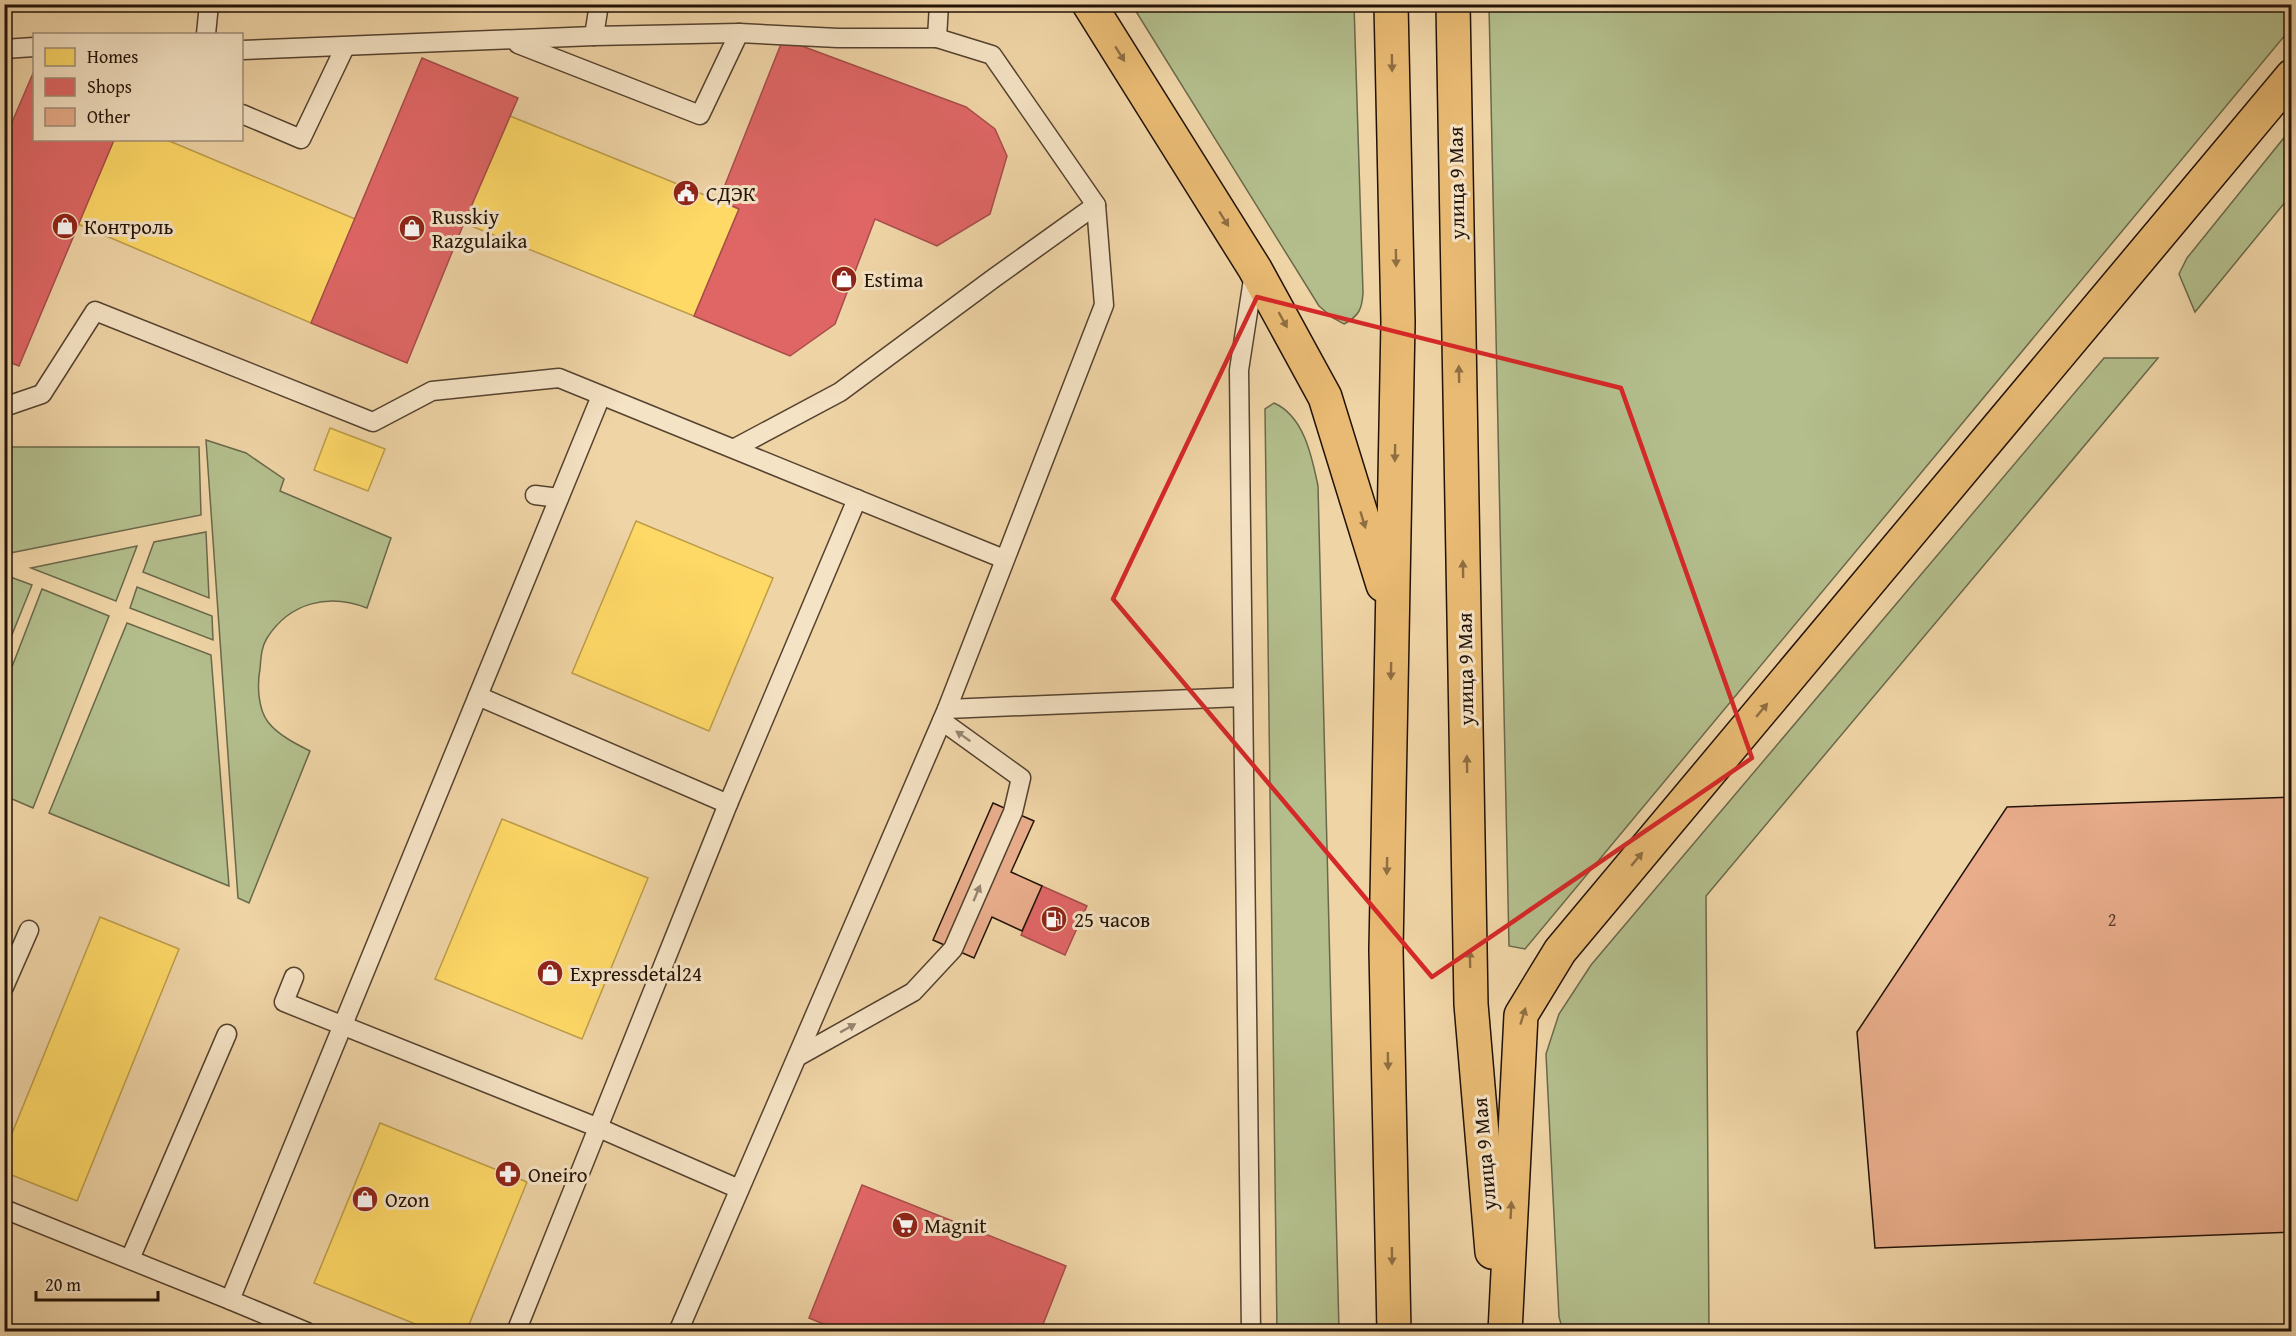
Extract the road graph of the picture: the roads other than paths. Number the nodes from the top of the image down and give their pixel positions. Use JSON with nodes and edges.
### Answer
{"nodes":[{"id":1,"x":209,"y":4,"type":"edge"},
{"id":2,"x":599,"y":4,"type":"edge"},
{"id":3,"x":939,"y":4,"type":"edge"},
{"id":4,"x":1089,"y":4,"type":"edge"},
{"id":5,"x":1391,"y":4,"type":"edge"},
{"id":6,"x":1453,"y":4,"type":"edge"},
{"id":7,"x":206,"y":33,"type":"edge"},
{"id":8,"x":739,"y":33,"type":"junction"},
{"id":9,"x":594,"y":36,"type":"junction"},
{"id":10,"x":936,"y":38,"type":"junction"},
{"id":11,"x":511,"y":41,"type":"junction"},
{"id":12,"x":33,"y":47,"type":"edge"},
{"id":13,"x":345,"y":47,"type":"junction"},
{"id":14,"x":4,"y":50,"type":"edge"},
{"id":15,"x":243,"y":50,"type":"edge"},
{"id":16,"x":2292,"y":76,"type":"edge"},
{"id":17,"x":243,"y":114,"type":"edge"},
{"id":18,"x":1096,"y":205,"type":"junction"},
{"id":19,"x":1255,"y":269,"type":"junction"},
{"id":20,"x":601,"y":396,"type":"junction"},
{"id":21,"x":4,"y":408,"type":"edge"},
{"id":22,"x":735,"y":448,"type":"junction"},
{"id":23,"x":536,"y":495,"type":"dead end"},
{"id":24,"x":559,"y":498,"type":"junction"},
{"id":25,"x":858,"y":499,"type":"junction"},
{"id":26,"x":1004,"y":559,"type":"junction"},
{"id":27,"x":1392,"y":612,"type":"junction"},
{"id":28,"x":478,"y":696,"type":"junction"},
{"id":29,"x":1242,"y":697,"type":"junction"},
{"id":30,"x":945,"y":715,"type":"junction"},
{"id":31,"x":728,"y":804,"type":"junction"},
{"id":32,"x":29,"y":930,"type":"dead end"},
{"id":33,"x":294,"y":977,"type":"dead end"},
{"id":34,"x":4,"y":987,"type":"edge"},
{"id":35,"x":343,"y":1027,"type":"junction"},
{"id":36,"x":227,"y":1034,"type":"dead end"},
{"id":37,"x":797,"y":1057,"type":"junction"},
{"id":38,"x":599,"y":1128,"type":"junction"},
{"id":39,"x":739,"y":1189,"type":"junction"},
{"id":40,"x":4,"y":1209,"type":"edge"},
{"id":41,"x":130,"y":1259,"type":"junction"},
{"id":42,"x":230,"y":1300,"type":"junction"},
{"id":43,"x":307,"y":1332,"type":"edge"},
{"id":44,"x":516,"y":1332,"type":"edge"},
{"id":45,"x":678,"y":1332,"type":"edge"},
{"id":46,"x":1251,"y":1332,"type":"edge"},
{"id":47,"x":1394,"y":1332,"type":"edge"},
{"id":48,"x":1499,"y":1332,"type":"edge"},
{"id":49,"x":1505,"y":1332,"type":"edge"}],
"edges":[{"from":1,"to":7,"type":"lane"},
{"from":2,"to":9,"type":"lane"},
{"from":3,"to":10,"type":"lane"},
{"from":4,"to":19,"type":"main road","one_way":true},
{"from":5,"to":27,"type":"main road","one_way":true},
{"from":48,"to":6,"type":"main road","name":"улица 9 Мая","one_way":true},
{"from":8,"to":9,"type":"lane"},
{"from":8,"to":10,"type":"lane"},
{"from":8,"to":11,"type":"lane"},
{"from":9,"to":11,"type":"lane"},
{"from":10,"to":18,"type":"lane"},
{"from":11,"to":13,"type":"lane"},
{"from":12,"to":14,"type":"lane"},
{"from":13,"to":15,"type":"lane"},
{"from":13,"to":17,"type":"lane"},
{"from":49,"to":16,"type":"main road","one_way":true},
{"from":18,"to":22,"type":"lane"},
{"from":18,"to":26,"type":"lane"},
{"from":19,"to":27,"type":"main road","one_way":true},
{"from":19,"to":29,"type":"lane"},
{"from":20,"to":21,"type":"lane"},
{"from":20,"to":22,"type":"lane"},
{"from":20,"to":24,"type":"lane"},
{"from":22,"to":25,"type":"lane"},
{"from":23,"to":24,"type":"lane"},
{"from":24,"to":28,"type":"lane"},
{"from":25,"to":26,"type":"lane"},
{"from":25,"to":31,"type":"lane"},
{"from":26,"to":30,"type":"lane"},
{"from":27,"to":47,"type":"main road","one_way":true},
{"from":28,"to":31,"type":"lane"},
{"from":28,"to":35,"type":"lane"},
{"from":29,"to":30,"type":"lane"},
{"from":29,"to":46,"type":"lane"},
{"from":30,"to":37,"type":"lane"},
{"from":37,"to":30,"type":"lane","one_way":true},
{"from":31,"to":38,"type":"lane"},
{"from":32,"to":34,"type":"lane"},
{"from":33,"to":35,"type":"lane"},
{"from":35,"to":38,"type":"lane"},
{"from":35,"to":42,"type":"lane"},
{"from":36,"to":41,"type":"lane"},
{"from":37,"to":39,"type":"lane"},
{"from":38,"to":39,"type":"lane"},
{"from":38,"to":44,"type":"lane"},
{"from":39,"to":45,"type":"lane"},
{"from":40,"to":41,"type":"lane"},
{"from":41,"to":42,"type":"lane"},
{"from":42,"to":43,"type":"lane"}]}
